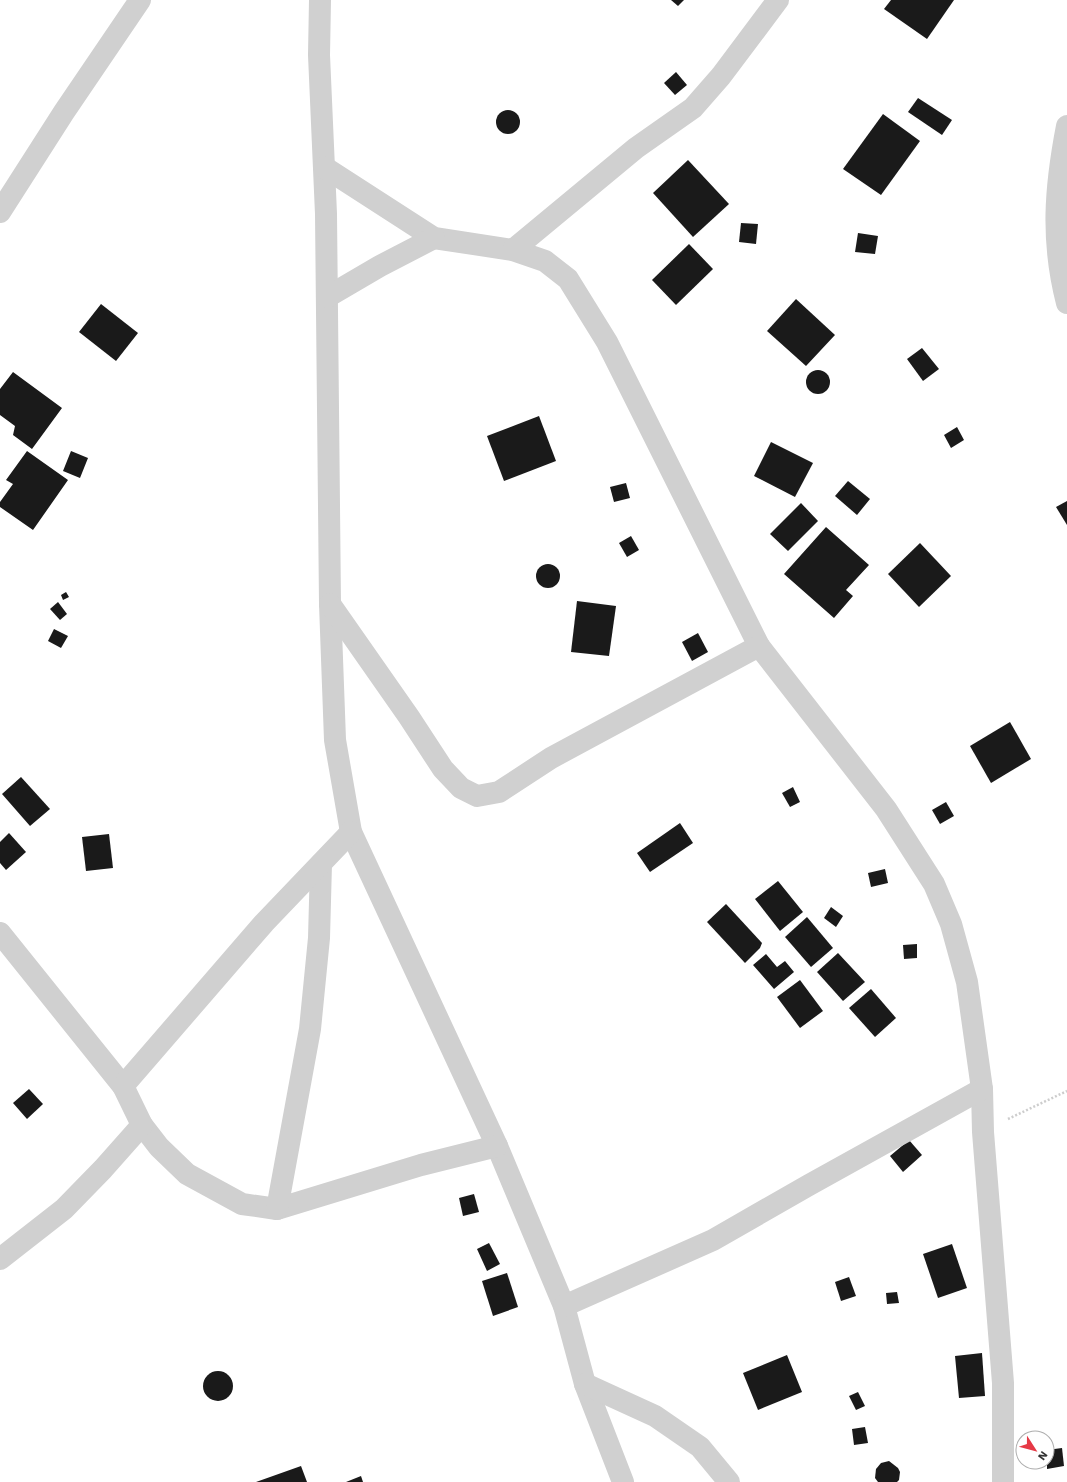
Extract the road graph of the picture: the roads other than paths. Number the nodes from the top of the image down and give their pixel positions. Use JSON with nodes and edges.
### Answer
{"nodes":[{"id":1,"x":140,"y":0,"type":"edge"},
{"id":2,"x":320,"y":0,"type":"edge"},
{"id":3,"x":778,"y":0,"type":"edge"},
{"id":4,"x":1067,"y":126,"type":"edge"},
{"id":5,"x":324,"y":167,"type":"junction"},
{"id":6,"x":0,"y":212,"type":"edge"},
{"id":7,"x":434,"y":238,"type":"junction"},
{"id":8,"x":513,"y":250,"type":"junction"},
{"id":9,"x":327,"y":297,"type":"junction"},
{"id":10,"x":1067,"y":303,"type":"edge"},
{"id":11,"x":330,"y":604,"type":"junction"},
{"id":12,"x":759,"y":646,"type":"junction"},
{"id":13,"x":351,"y":832,"type":"junction"},
{"id":14,"x":321,"y":864,"type":"junction"},
{"id":15,"x":0,"y":933,"type":"edge"},
{"id":16,"x":122,"y":1086,"type":"junction"},
{"id":17,"x":982,"y":1089,"type":"junction"},
{"id":18,"x":142,"y":1125,"type":"junction"},
{"id":19,"x":497,"y":1146,"type":"junction"},
{"id":20,"x":277,"y":1209,"type":"junction"},
{"id":21,"x":0,"y":1259,"type":"edge"},
{"id":22,"x":564,"y":1306,"type":"junction"},
{"id":23,"x":585,"y":1384,"type":"junction"},
{"id":24,"x":623,"y":1482,"type":"edge"},
{"id":25,"x":729,"y":1482,"type":"edge"},
{"id":26,"x":1003,"y":1482,"type":"edge"}],
"edges":[{"from":1,"to":6,"type":"street"},
{"from":2,"to":5,"type":"street"},
{"from":3,"to":8,"type":"street"},
{"from":4,"to":10,"type":"street"},
{"from":5,"to":7,"type":"street"},
{"from":5,"to":9,"type":"street"},
{"from":7,"to":8,"type":"street"},
{"from":7,"to":9,"type":"street"},
{"from":8,"to":12,"type":"street"},
{"from":9,"to":11,"type":"street"},
{"from":11,"to":12,"type":"street"},
{"from":11,"to":13,"type":"street"},
{"from":12,"to":17,"type":"street"},
{"from":13,"to":14,"type":"street"},
{"from":13,"to":19,"type":"street"},
{"from":14,"to":16,"type":"street"},
{"from":14,"to":20,"type":"street"},
{"from":15,"to":16,"type":"street"},
{"from":16,"to":18,"type":"street"},
{"from":17,"to":22,"type":"street"},
{"from":17,"to":26,"type":"street"},
{"from":18,"to":20,"type":"street"},
{"from":18,"to":21,"type":"street"},
{"from":19,"to":20,"type":"street"},
{"from":19,"to":22,"type":"street"},
{"from":22,"to":23,"type":"street"},
{"from":23,"to":24,"type":"street"},
{"from":23,"to":25,"type":"street"}]}
